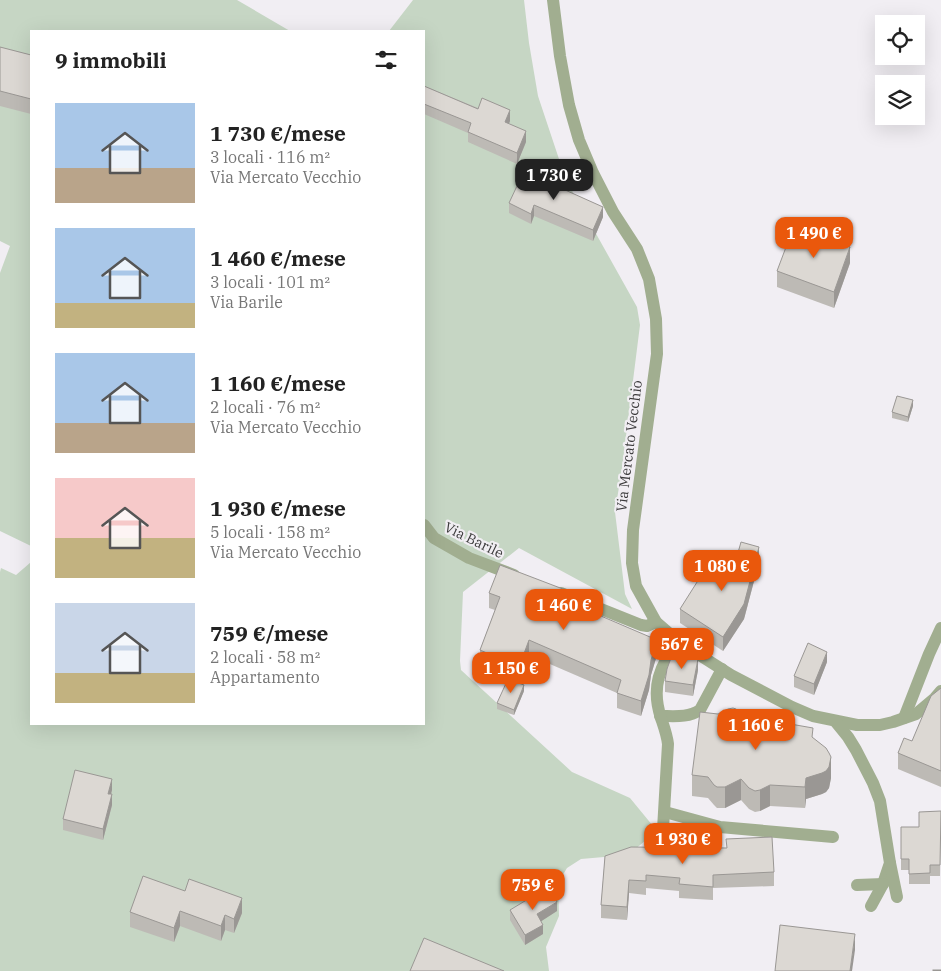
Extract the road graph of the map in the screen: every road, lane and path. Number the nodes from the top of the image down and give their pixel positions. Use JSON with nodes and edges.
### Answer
{"nodes":[{"id":1,"x":553,"y":0,"type":"edge"},
{"id":2,"x":425,"y":526,"type":"edge"},
{"id":3,"x":525,"y":579,"type":"edge"},
{"id":4,"x":552,"y":590,"type":"edge"},
{"id":5,"x":656,"y":622,"type":"junction"},
{"id":6,"x":941,"y":628,"type":"edge"},
{"id":7,"x":679,"y":642,"type":"junction"},
{"id":8,"x":722,"y":669,"type":"junction"},
{"id":9,"x":941,"y":691,"type":"edge"},
{"id":10,"x":660,"y":716,"type":"junction"},
{"id":11,"x":910,"y":716,"type":"junction"},
{"id":12,"x":834,"y":721,"type":"junction"},
{"id":13,"x":665,"y":812,"type":"junction"},
{"id":14,"x":663,"y":829,"type":"dead end"},
{"id":15,"x":833,"y":837,"type":"dead end"},
{"id":16,"x":890,"y":863,"type":"junction"},
{"id":17,"x":883,"y":884,"type":"junction"},
{"id":18,"x":858,"y":885,"type":"dead end"},
{"id":19,"x":897,"y":898,"type":"dead end"},
{"id":20,"x":871,"y":906,"type":"dead end"}],
"edges":[{"from":1,"to":5,"type":"street","name":"Via Mercato Vecchio"},
{"from":2,"to":3,"type":"street","name":"Via Barile"},
{"from":4,"to":5,"type":"street"},
{"from":5,"to":7,"type":"street","name":"Via Mercato Vecchio"},
{"from":6,"to":11,"type":"street"},
{"from":7,"to":8,"type":"street","name":"Via Mercato Vecchio"},
{"from":7,"to":10,"type":"street"},
{"from":8,"to":10,"type":"street"},
{"from":8,"to":12,"type":"street","name":"Via Mercato Vecchio"},
{"from":9,"to":11,"type":"street"},
{"from":10,"to":13,"type":"street"},
{"from":11,"to":12,"type":"street","name":"Via Mercato Vecchio"},
{"from":12,"to":16,"type":"street"},
{"from":13,"to":14,"type":"street"},
{"from":13,"to":15,"type":"street"},
{"from":16,"to":17,"type":"street"},
{"from":16,"to":19,"type":"street"},
{"from":17,"to":18,"type":"street"},
{"from":17,"to":20,"type":"street"}]}
